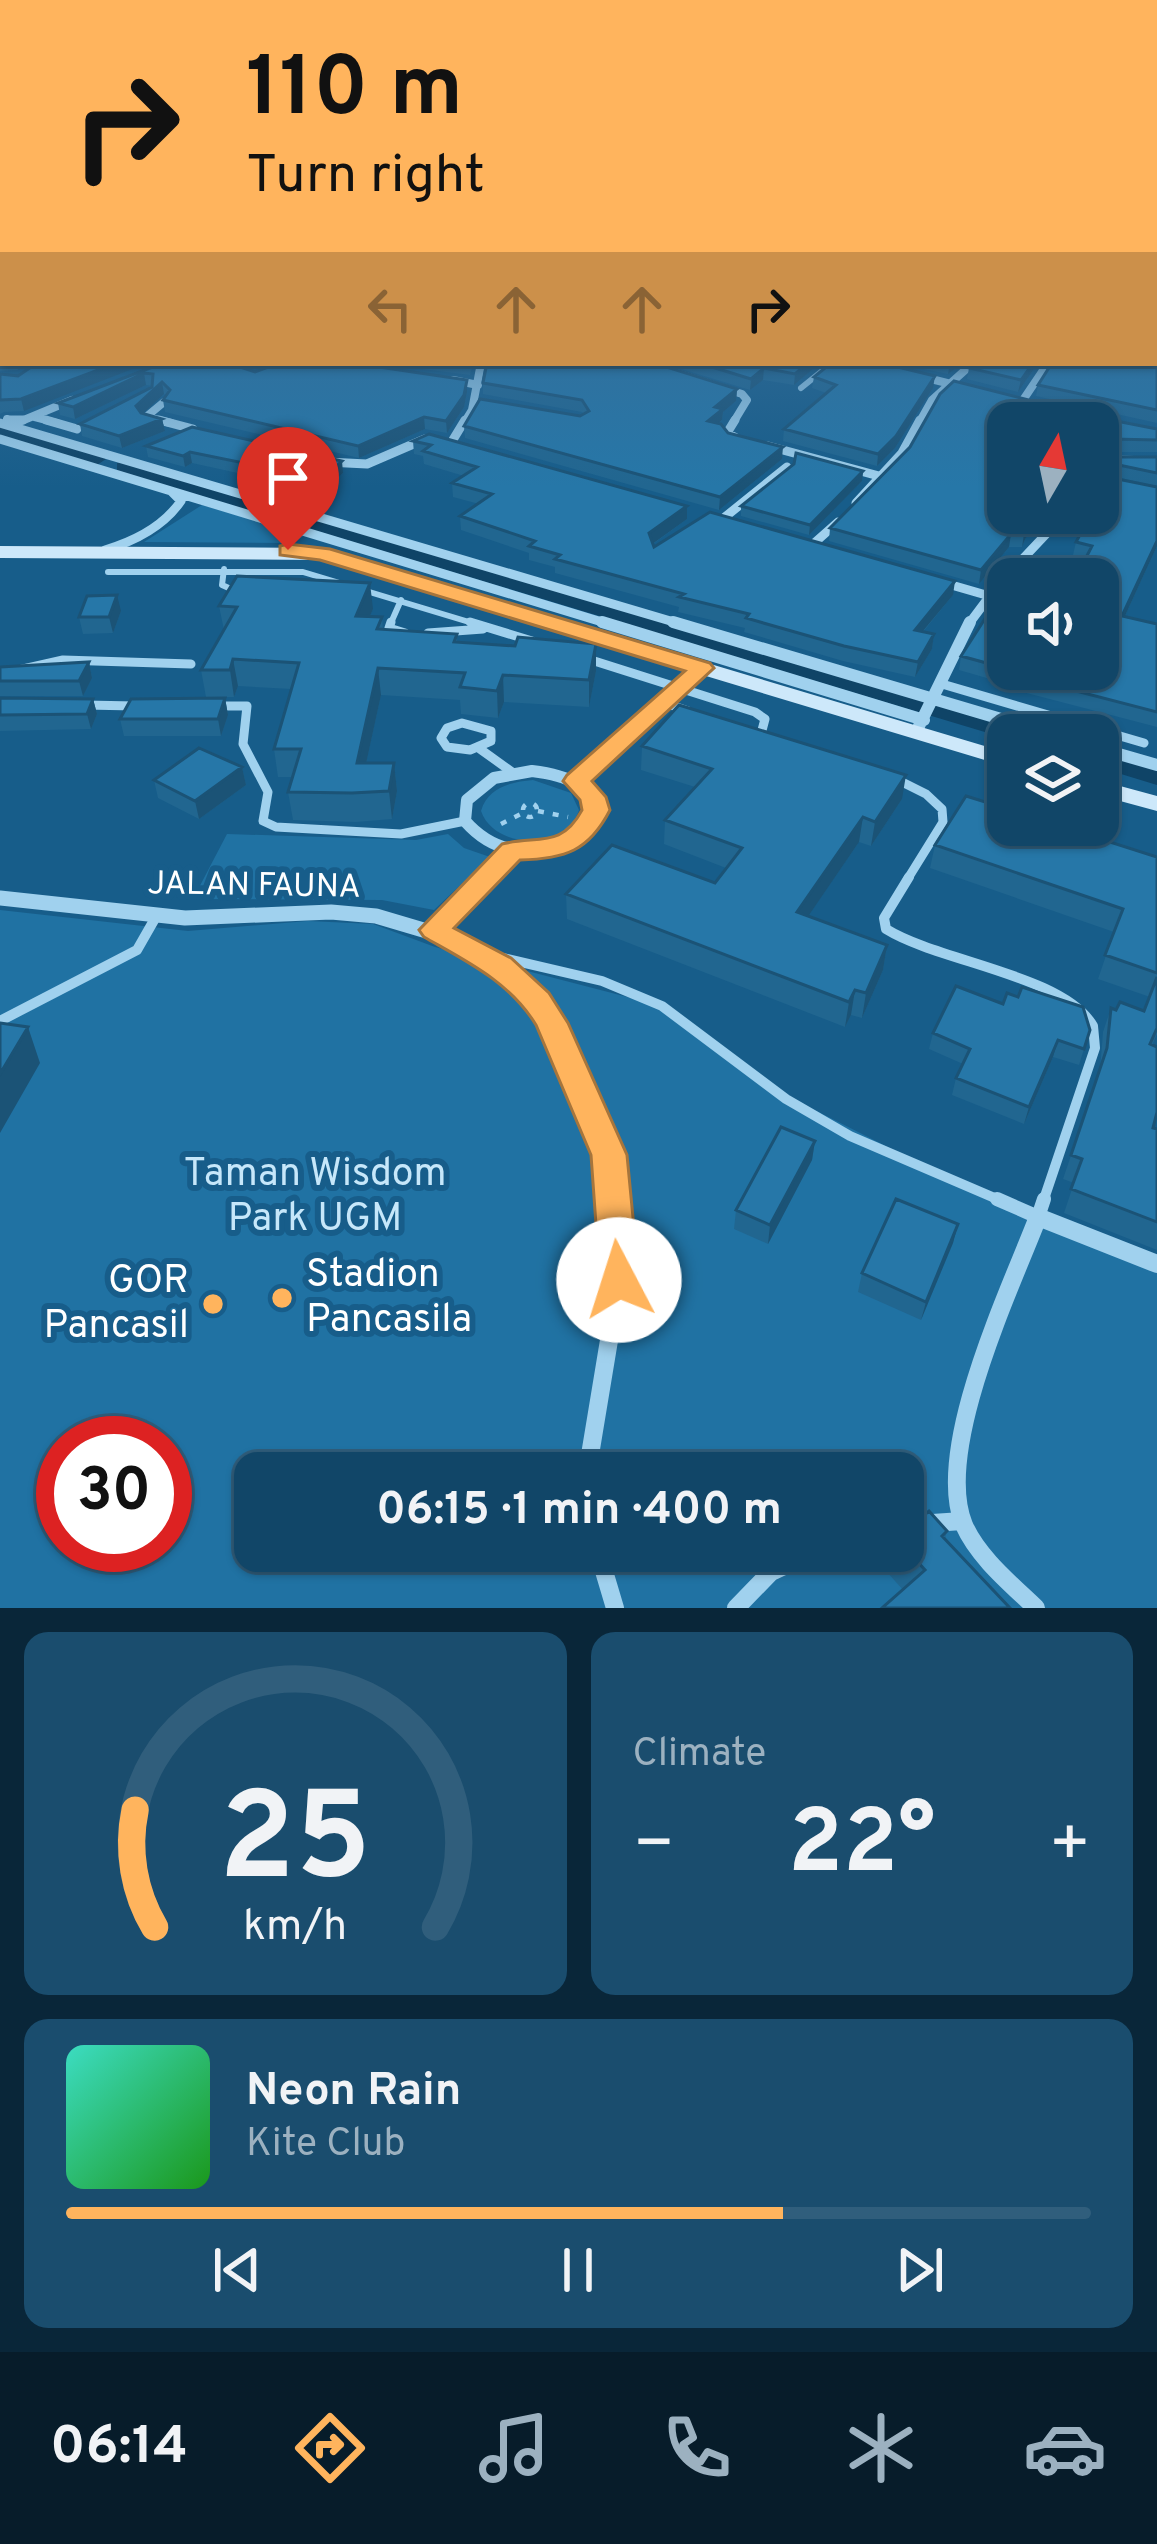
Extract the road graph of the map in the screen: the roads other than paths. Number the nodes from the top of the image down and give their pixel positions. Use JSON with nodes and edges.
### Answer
{"nodes":[{"id":1,"x":481,"y":366,"type":"edge"},
{"id":2,"x":654,"y":366,"type":"edge"},
{"id":3,"x":828,"y":366,"type":"edge"},
{"id":4,"x":970,"y":366,"type":"edge"},
{"id":5,"x":1046,"y":366,"type":"edge"},
{"id":6,"x":908,"y":373,"type":"edge"},
{"id":7,"x":440,"y":379,"type":"edge"},
{"id":8,"x":949,"y":384,"type":"junction"},
{"id":9,"x":478,"y":385,"type":"junction"},
{"id":10,"x":801,"y":388,"type":"dead end"},
{"id":11,"x":968,"y":388,"type":"edge"},
{"id":12,"x":88,"y":394,"type":"edge"},
{"id":13,"x":1005,"y":396,"type":"edge"},
{"id":14,"x":1023,"y":400,"type":"junction"},
{"id":15,"x":475,"y":401,"type":"junction"},
{"id":16,"x":164,"y":402,"type":"edge"},
{"id":17,"x":1031,"y":402,"type":"edge"},
{"id":18,"x":496,"y":405,"type":"edge"},
{"id":19,"x":33,"y":416,"type":"junction"},
{"id":20,"x":0,"y":421,"type":"edge"},
{"id":21,"x":193,"y":429,"type":"junction"},
{"id":22,"x":215,"y":434,"type":"edge"},
{"id":23,"x":173,"y":437,"type":"edge"},
{"id":24,"x":0,"y":439,"type":"edge"},
{"id":25,"x":451,"y":443,"type":"junction"},
{"id":26,"x":472,"y":449,"type":"edge"},
{"id":27,"x":123,"y":458,"type":"junction"},
{"id":28,"x":1119,"y":460,"type":"edge"},
{"id":29,"x":324,"y":461,"type":"edge"},
{"id":30,"x":1157,"y":461,"type":"edge"},
{"id":31,"x":787,"y":467,"type":"edge"},
{"id":32,"x":103,"y":468,"type":"junction"},
{"id":33,"x":879,"y":476,"type":"junction"},
{"id":34,"x":169,"y":490,"type":"junction"},
{"id":35,"x":706,"y":517,"type":"edge"},
{"id":36,"x":720,"y":521,"type":"junction"},
{"id":37,"x":743,"y":527,"type":"edge"},
{"id":38,"x":1046,"y":534,"type":"edge"},
{"id":39,"x":789,"y":539,"type":"edge"},
{"id":40,"x":812,"y":544,"type":"junction"},
{"id":41,"x":92,"y":551,"type":"junction"},
{"id":42,"x":833,"y":551,"type":"edge"},
{"id":43,"x":0,"y":552,"type":"edge"},
{"id":44,"x":224,"y":569,"type":"junction"},
{"id":45,"x":108,"y":572,"type":"dead end"},
{"id":46,"x":921,"y":576,"type":"edge"},
{"id":47,"x":244,"y":593,"type":"edge"},
{"id":48,"x":986,"y":595,"type":"junction"},
{"id":49,"x":400,"y":600,"type":"junction"},
{"id":50,"x":490,"y":628,"type":"junction"},
{"id":51,"x":535,"y":642,"type":"edge"},
{"id":52,"x":580,"y":656,"type":"edge"},
{"id":53,"x":191,"y":664,"type":"dead end"},
{"id":54,"x":702,"y":668,"type":"junction"},
{"id":55,"x":0,"y":674,"type":"edge"},
{"id":56,"x":941,"y":684,"type":"junction"},
{"id":57,"x":681,"y":688,"type":"junction"},
{"id":58,"x":936,"y":702,"type":"junction"},
{"id":59,"x":665,"y":703,"type":"junction"},
{"id":60,"x":64,"y":705,"type":"edge"},
{"id":61,"x":147,"y":706,"type":"edge"},
{"id":62,"x":207,"y":706,"type":"edge"},
{"id":63,"x":703,"y":716,"type":"edge"},
{"id":64,"x":987,"y":716,"type":"edge"},
{"id":65,"x":922,"y":723,"type":"junction"},
{"id":66,"x":741,"y":728,"type":"edge"},
{"id":67,"x":760,"y":734,"type":"junction"},
{"id":68,"x":987,"y":739,"type":"edge"},
{"id":69,"x":782,"y":741,"type":"edge"},
{"id":70,"x":1144,"y":743,"type":"dead end"},
{"id":71,"x":480,"y":749,"type":"junction"},
{"id":72,"x":987,"y":751,"type":"edge"},
{"id":73,"x":1119,"y":754,"type":"edge"},
{"id":74,"x":1157,"y":765,"type":"edge"},
{"id":75,"x":512,"y":772,"type":"junction"},
{"id":76,"x":886,"y":776,"type":"edge"},
{"id":77,"x":1119,"y":777,"type":"edge"},
{"id":78,"x":576,"y":781,"type":"junction"},
{"id":79,"x":1157,"y":789,"type":"edge"},
{"id":80,"x":1119,"y":793,"type":"edge"},
{"id":81,"x":1157,"y":804,"type":"edge"},
{"id":82,"x":465,"y":821,"type":"junction"},
{"id":83,"x":512,"y":851,"type":"junction"},
{"id":84,"x":0,"y":898,"type":"edge"},
{"id":85,"x":157,"y":915,"type":"junction"},
{"id":86,"x":434,"y":930,"type":"junction"},
{"id":87,"x":481,"y":953,"type":"junction"},
{"id":88,"x":0,"y":1022,"type":"edge"},
{"id":89,"x":1038,"y":1217,"type":"junction"},
{"id":90,"x":1157,"y":1264,"type":"edge"},
{"id":91,"x":589,"y":1452,"type":"edge"},
{"id":92,"x":962,"y":1521,"type":"junction"},
{"id":93,"x":924,"y":1524,"type":"edge"},
{"id":94,"x":604,"y":1572,"type":"edge"},
{"id":95,"x":771,"y":1572,"type":"edge"},
{"id":96,"x":615,"y":1608,"type":"edge"},
{"id":97,"x":736,"y":1608,"type":"edge"},
{"id":98,"x":1036,"y":1608,"type":"edge"}],
"edges":[{"from":1,"to":9,"type":"street"},
{"from":2,"to":33,"type":"street"},
{"from":3,"to":10,"type":"lane"},
{"from":4,"to":8,"type":"street"},
{"from":5,"to":14,"type":"street"},
{"from":6,"to":8,"type":"street"},
{"from":7,"to":9,"type":"street"},
{"from":8,"to":11,"type":"street"},
{"from":8,"to":33,"type":"street"},
{"from":9,"to":15,"type":"street"},
{"from":12,"to":19,"type":"street"},
{"from":13,"to":14,"type":"street"},
{"from":14,"to":17,"type":"street"},
{"from":15,"to":18,"type":"street"},
{"from":15,"to":25,"type":"street"},
{"from":16,"to":21,"type":"street"},
{"from":19,"to":20,"type":"street"},
{"from":19,"to":27,"type":"street"},
{"from":20,"to":27,"type":"street"},
{"from":21,"to":22,"type":"street"},
{"from":21,"to":23,"type":"street"},
{"from":24,"to":32,"type":"street"},
{"from":25,"to":26,"type":"street"},
{"from":25,"to":29,"type":"street"},
{"from":27,"to":32,"type":"street"},
{"from":27,"to":58,"type":"street"},
{"from":28,"to":30,"type":"street"},
{"from":31,"to":36,"type":"street"},
{"from":32,"to":34,"type":"street"},
{"from":33,"to":40,"type":"street"},
{"from":34,"to":41,"type":"street"},
{"from":34,"to":65,"type":"street"},
{"from":35,"to":36,"type":"street"},
{"from":36,"to":37,"type":"street"},
{"from":38,"to":48,"type":"street"},
{"from":39,"to":40,"type":"street"},
{"from":40,"to":42,"type":"street"},
{"from":41,"to":43,"type":"main road"},
{"from":41,"to":54,"type":"main road"},
{"from":44,"to":45,"type":"lane"},
{"from":44,"to":47,"type":"lane"},
{"from":44,"to":49,"type":"lane"},
{"from":46,"to":48,"type":"street"},
{"from":48,"to":56,"type":"street"},
{"from":49,"to":50,"type":"lane"},
{"from":49,"to":50,"type":"lane"},
{"from":50,"to":51,"type":"lane"},
{"from":52,"to":57,"type":"lane"},
{"from":53,"to":55,"type":"lane"},
{"from":54,"to":57,"type":"lane"},
{"from":54,"to":65,"type":"main road"},
{"from":56,"to":58,"type":"street"},
{"from":56,"to":70,"type":"lane"},
{"from":57,"to":59,"type":"lane"},
{"from":57,"to":67,"type":"lane"},
{"from":58,"to":64,"type":"street"},
{"from":58,"to":65,"type":"street"},
{"from":59,"to":63,"type":"lane"},
{"from":59,"to":78,"type":"lane"},
{"from":60,"to":61,"type":"lane"},
{"from":62,"to":82,"type":"lane"},
{"from":65,"to":68,"type":"main road"},
{"from":65,"to":72,"type":"main road"},
{"from":66,"to":67,"type":"lane"},
{"from":67,"to":69,"type":"lane"},
{"from":71,"to":71,"type":"lane"},
{"from":71,"to":75,"type":"lane"},
{"from":73,"to":74,"type":"street"},
{"from":75,"to":78,"type":"street"},
{"from":75,"to":82,"type":"street"},
{"from":76,"to":89,"type":"lane"},
{"from":77,"to":79,"type":"main road"},
{"from":78,"to":83,"type":"street"},
{"from":80,"to":81,"type":"main road"},
{"from":82,"to":83,"type":"street"},
{"from":83,"to":86,"type":"street"},
{"from":84,"to":85,"type":"street","name":"JALAN FAUNA"},
{"from":85,"to":86,"type":"street","name":"JALAN FAUNA"},
{"from":85,"to":88,"type":"lane"},
{"from":86,"to":87,"type":"street","name":"JALAN FAUNA"},
{"from":87,"to":89,"type":"lane"},
{"from":87,"to":91,"type":"street","name":"JALAN FAUNA"},
{"from":89,"to":90,"type":"street"},
{"from":89,"to":92,"type":"street"},
{"from":92,"to":93,"type":"street"},
{"from":92,"to":98,"type":"street"},
{"from":94,"to":96,"type":"street"},
{"from":95,"to":97,"type":"street"}]}
